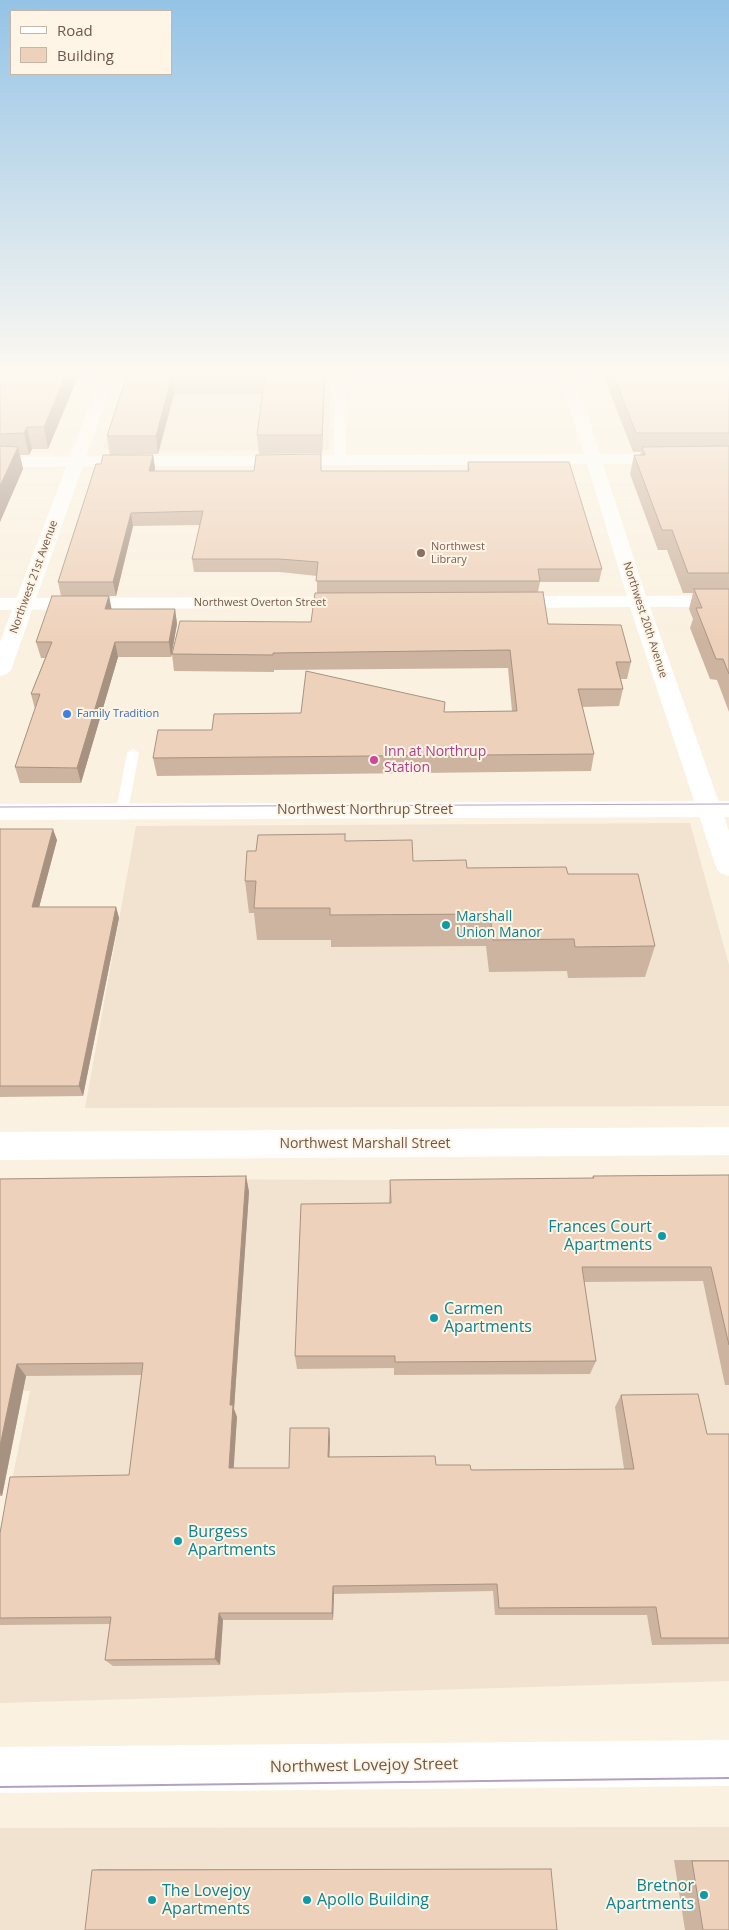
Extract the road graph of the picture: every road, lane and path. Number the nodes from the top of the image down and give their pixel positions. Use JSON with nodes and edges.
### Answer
{"nodes":[{"id":1,"x":76,"y":462,"type":"edge"},
{"id":2,"x":594,"y":462,"type":"edge"},
{"id":3,"x":729,"y":600,"type":"edge"},
{"id":4,"x":638,"y":601,"type":"junction"},
{"id":5,"x":372,"y":602,"type":"edge"},
{"id":6,"x":488,"y":602,"type":"edge"},
{"id":7,"x":0,"y":604,"type":"edge"},
{"id":8,"x":24,"y":604,"type":"junction"},
{"id":9,"x":0,"y":670,"type":"edge"},
{"id":10,"x":133,"y":754,"type":"dead end"},
{"id":11,"x":720,"y":810,"type":"edge"},
{"id":12,"x":122,"y":811,"type":"junction"},
{"id":13,"x":0,"y":812,"type":"edge"},
{"id":14,"x":729,"y":867,"type":"edge"},
{"id":15,"x":729,"y":1141,"type":"edge"},
{"id":16,"x":0,"y":1146,"type":"edge"},
{"id":17,"x":729,"y":1763,"type":"edge"},
{"id":18,"x":0,"y":1770,"type":"edge"}],
"edges":[{"from":1,"to":8,"type":"street","name":"Northwest 21st Avenue"},
{"from":2,"to":4,"type":"street","name":"Northwest 20th Avenue"},
{"from":3,"to":4,"type":"street"},
{"from":4,"to":6,"type":"street"},
{"from":4,"to":11,"type":"street","name":"Northwest 20th Avenue"},
{"from":5,"to":8,"type":"street","name":"Northwest Overton Street"},
{"from":7,"to":8,"type":"street","name":"Northwest Overton Street"},
{"from":8,"to":9,"type":"street","name":"Northwest 21st Avenue"},
{"from":10,"to":12,"type":"lane"},
{"from":11,"to":12,"type":"street","name":"Northwest Northrup Street"},
{"from":11,"to":14,"type":"street","name":"Northwest 20th Avenue"},
{"from":12,"to":13,"type":"street","name":"Northwest Northrup Street"},
{"from":15,"to":16,"type":"street","name":"Northwest Marshall Street"},
{"from":17,"to":18,"type":"street","name":"Northwest Lovejoy Street"}]}
